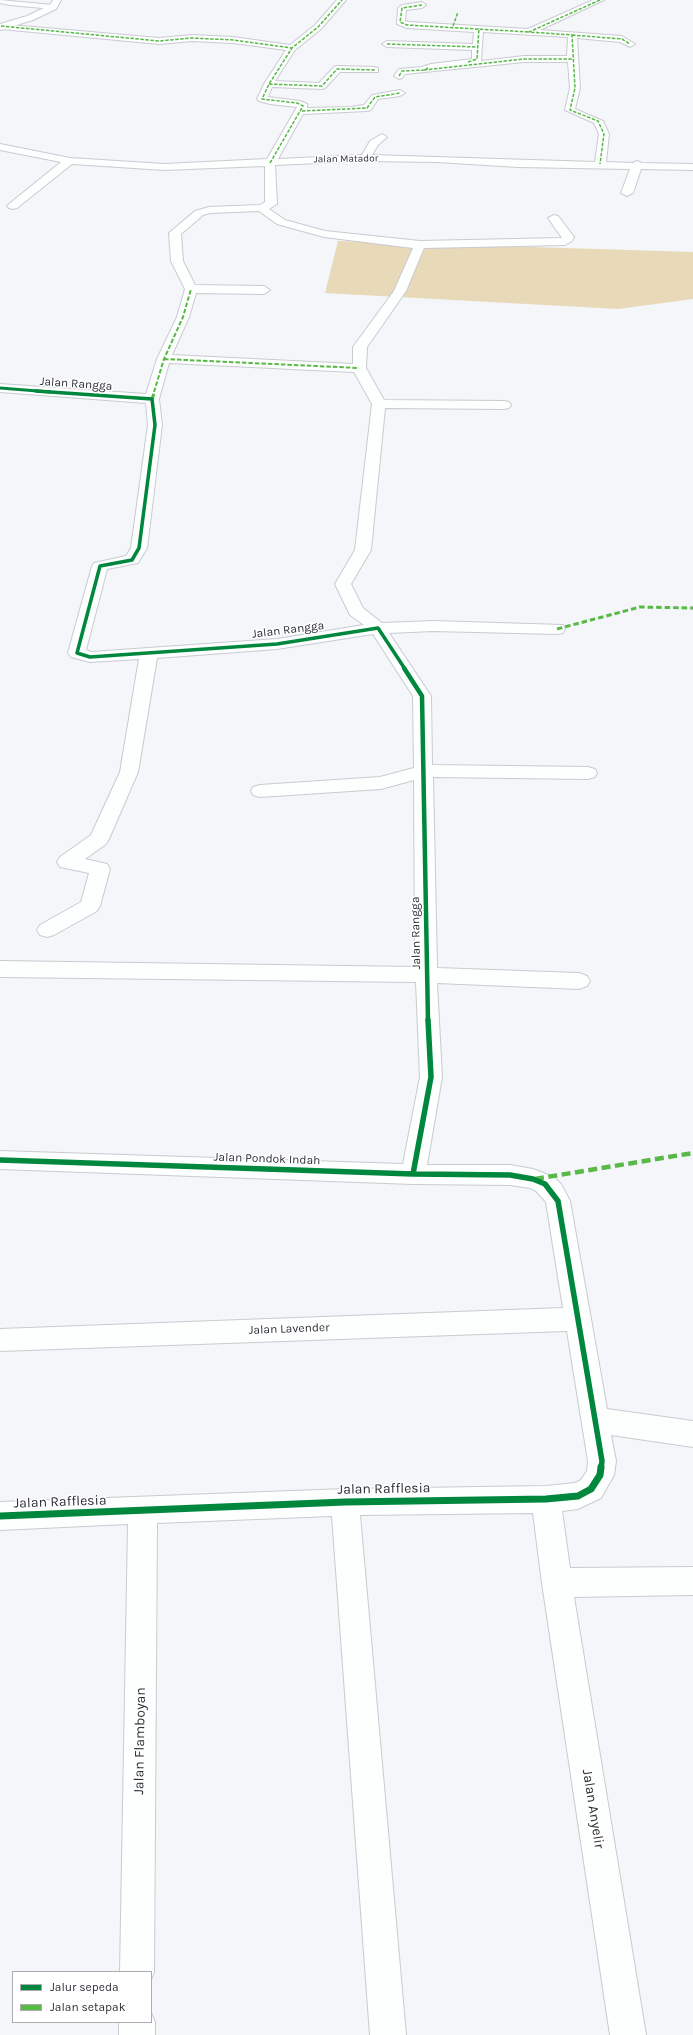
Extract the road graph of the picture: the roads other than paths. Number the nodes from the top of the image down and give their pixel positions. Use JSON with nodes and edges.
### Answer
{"nodes":[{"id":1,"x":342,"y":0,"type":"edge"},
{"id":2,"x":600,"y":0,"type":"edge"},
{"id":3,"x":0,"y":1,"type":"edge"},
{"id":4,"x":55,"y":3,"type":"edge"},
{"id":5,"x":422,"y":5,"type":"dead end"},
{"id":6,"x":458,"y":12,"type":"dead end"},
{"id":7,"x":0,"y":26,"type":"edge"},
{"id":8,"x":453,"y":26,"type":"junction"},
{"id":9,"x":479,"y":28,"type":"junction"},
{"id":10,"x":529,"y":32,"type":"junction"},
{"id":11,"x":572,"y":35,"type":"junction"},
{"id":12,"x":387,"y":44,"type":"dead end"},
{"id":13,"x":630,"y":44,"type":"dead end"},
{"id":14,"x":478,"y":47,"type":"junction"},
{"id":15,"x":292,"y":48,"type":"junction"},
{"id":16,"x":572,"y":59,"type":"junction"},
{"id":17,"x":375,"y":70,"type":"dead end"},
{"id":18,"x":424,"y":70,"type":"junction"},
{"id":19,"x":399,"y":76,"type":"dead end"},
{"id":20,"x":269,"y":84,"type":"junction"},
{"id":21,"x":400,"y":93,"type":"dead end"},
{"id":22,"x":302,"y":111,"type":"junction"},
{"id":23,"x":382,"y":137,"type":"dead end"},
{"id":24,"x":0,"y":147,"type":"edge"},
{"id":25,"x":365,"y":158,"type":"junction"},
{"id":26,"x":70,"y":162,"type":"junction"},
{"id":27,"x":270,"y":163,"type":"junction"},
{"id":28,"x":600,"y":164,"type":"junction"},
{"id":29,"x":637,"y":164,"type":"junction"},
{"id":30,"x":693,"y":167,"type":"edge"},
{"id":31,"x":627,"y":193,"type":"dead end"},
{"id":32,"x":13,"y":206,"type":"dead end"},
{"id":33,"x":262,"y":208,"type":"junction"},
{"id":34,"x":554,"y":218,"type":"dead end"},
{"id":35,"x":420,"y":246,"type":"junction"},
{"id":36,"x":191,"y":289,"type":"junction"},
{"id":37,"x":264,"y":290,"type":"dead end"},
{"id":38,"x":164,"y":359,"type":"junction"},
{"id":39,"x":359,"y":368,"type":"junction"},
{"id":40,"x":0,"y":388,"type":"edge"},
{"id":41,"x":152,"y":399,"type":"junction"},
{"id":42,"x":379,"y":404,"type":"junction"},
{"id":43,"x":504,"y":405,"type":"dead end"},
{"id":44,"x":378,"y":628,"type":"junction"},
{"id":45,"x":557,"y":629,"type":"dead end"},
{"id":46,"x":149,"y":652,"type":"junction"},
{"id":47,"x":424,"y":771,"type":"junction"},
{"id":48,"x":588,"y":773,"type":"dead end"},
{"id":49,"x":260,"y":792,"type":"dead end"},
{"id":50,"x":47,"y":930,"type":"dead end"},
{"id":51,"x":0,"y":969,"type":"edge"},
{"id":52,"x":426,"y":975,"type":"junction"},
{"id":53,"x":579,"y":981,"type":"dead end"},
{"id":54,"x":0,"y":1160,"type":"edge"},
{"id":55,"x":413,"y":1174,"type":"junction"},
{"id":56,"x":533,"y":1179,"type":"joint"},
{"id":57,"x":579,"y":1319,"type":"junction"},
{"id":58,"x":0,"y":1340,"type":"edge"},
{"id":59,"x":595,"y":1420,"type":"junction"},
{"id":60,"x":693,"y":1434,"type":"edge"},
{"id":61,"x":546,"y":1500,"type":"junction"},
{"id":62,"x":345,"y":1502,"type":"junction"},
{"id":63,"x":143,"y":1511,"type":"junction"},
{"id":64,"x":0,"y":1516,"type":"edge"},
{"id":65,"x":693,"y":1581,"type":"edge"},
{"id":66,"x":557,"y":1583,"type":"junction"},
{"id":67,"x":137,"y":1971,"type":"edge"},
{"id":68,"x":137,"y":2023,"type":"edge"},
{"id":69,"x":136,"y":2035,"type":"edge"},
{"id":70,"x":388,"y":2035,"type":"edge"},
{"id":71,"x":628,"y":2035,"type":"edge"}],
"edges":[{"from":1,"to":15,"type":"street"},
{"from":2,"to":10,"type":"street"},
{"from":3,"to":4,"type":"lane"},
{"from":4,"to":7,"type":"street"},
{"from":5,"to":8,"type":"street"},
{"from":6,"to":8,"type":"street"},
{"from":7,"to":15,"type":"street"},
{"from":8,"to":9,"type":"street"},
{"from":9,"to":10,"type":"street"},
{"from":9,"to":14,"type":"street"},
{"from":10,"to":11,"type":"street"},
{"from":11,"to":13,"type":"street"},
{"from":11,"to":16,"type":"street"},
{"from":12,"to":14,"type":"street"},
{"from":14,"to":18,"type":"street"},
{"from":15,"to":20,"type":"street"},
{"from":16,"to":18,"type":"street"},
{"from":16,"to":28,"type":"street"},
{"from":17,"to":20,"type":"street"},
{"from":18,"to":19,"type":"street"},
{"from":20,"to":22,"type":"street"},
{"from":21,"to":22,"type":"street"},
{"from":22,"to":27,"type":"street"},
{"from":23,"to":25,"type":"street"},
{"from":24,"to":26,"type":"street","name":"Jalan Matador"},
{"from":25,"to":27,"type":"street","name":"Jalan Matador"},
{"from":25,"to":28,"type":"street","name":"Jalan Matador"},
{"from":26,"to":27,"type":"street","name":"Jalan Matador"},
{"from":26,"to":32,"type":"street"},
{"from":27,"to":33,"type":"street"},
{"from":28,"to":29,"type":"street","name":"Jalan Matador"},
{"from":29,"to":30,"type":"street","name":"Jalan Matador"},
{"from":29,"to":31,"type":"street"},
{"from":33,"to":35,"type":"street"},
{"from":33,"to":36,"type":"street"},
{"from":34,"to":35,"type":"street"},
{"from":35,"to":39,"type":"street"},
{"from":36,"to":37,"type":"street"},
{"from":36,"to":38,"type":"street"},
{"from":38,"to":39,"type":"street"},
{"from":38,"to":41,"type":"street"},
{"from":39,"to":42,"type":"street"},
{"from":40,"to":41,"type":"street","name":"Jalan Rangga"},
{"from":41,"to":46,"type":"street","name":"Jalan Rangga"},
{"from":42,"to":43,"type":"street"},
{"from":42,"to":44,"type":"street"},
{"from":44,"to":45,"type":"street"},
{"from":44,"to":46,"type":"street","name":"Jalan Rangga"},
{"from":44,"to":47,"type":"street","name":"Jalan Rangga"},
{"from":46,"to":50,"type":"street"},
{"from":47,"to":48,"type":"street"},
{"from":47,"to":49,"type":"street"},
{"from":47,"to":52,"type":"street","name":"Jalan Rangga"},
{"from":51,"to":52,"type":"street"},
{"from":52,"to":53,"type":"street"},
{"from":52,"to":55,"type":"street","name":"Jalan Rangga"},
{"from":54,"to":55,"type":"street","name":"Jalan Pondok Indah"},
{"from":55,"to":56,"type":"street","name":"Jalan Pondok Indah"},
{"from":56,"to":57,"type":"street","name":"Jalan Rafflesia"},
{"from":57,"to":58,"type":"street","name":"Jalan Lavender"},
{"from":57,"to":59,"type":"street","name":"Jalan Rafflesia"},
{"from":59,"to":60,"type":"street"},
{"from":59,"to":61,"type":"street","name":"Jalan Rafflesia"},
{"from":61,"to":62,"type":"street","name":"Jalan Rafflesia"},
{"from":61,"to":66,"type":"street","name":"Jalan Anyelir"},
{"from":62,"to":63,"type":"street","name":"Jalan Rafflesia"},
{"from":62,"to":70,"type":"street"},
{"from":63,"to":64,"type":"street","name":"Jalan Rafflesia"},
{"from":63,"to":67,"type":"street","name":"Jalan Flamboyan"},
{"from":65,"to":66,"type":"street"},
{"from":66,"to":71,"type":"street","name":"Jalan Anyelir"},
{"from":68,"to":69,"type":"street"}]}
